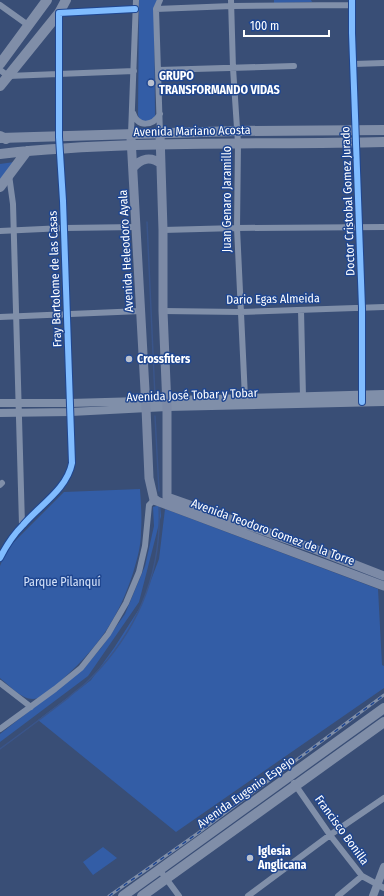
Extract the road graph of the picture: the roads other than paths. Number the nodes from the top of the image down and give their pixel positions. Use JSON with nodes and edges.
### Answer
{"nodes":[{"id":1,"x":47,"y":0,"type":"edge"},
{"id":2,"x":66,"y":0,"type":"edge"},
{"id":3,"x":136,"y":0,"type":"edge"},
{"id":4,"x":160,"y":0,"type":"edge"},
{"id":5,"x":232,"y":3,"type":"edge"},
{"id":6,"x":352,"y":3,"type":"edge"},
{"id":7,"x":0,"y":5,"type":"edge"},
{"id":8,"x":135,"y":9,"type":"junction"},
{"id":9,"x":156,"y":9,"type":"junction"},
{"id":10,"x":59,"y":13,"type":"junction"},
{"id":11,"x":28,"y":25,"type":"junction"},
{"id":12,"x":384,"y":63,"type":"edge"},
{"id":13,"x":0,"y":64,"type":"edge"},
{"id":14,"x":354,"y":64,"type":"junction"},
{"id":15,"x":294,"y":66,"type":"dead end"},
{"id":16,"x":233,"y":68,"type":"junction"},
{"id":17,"x":159,"y":70,"type":"junction"},
{"id":18,"x":134,"y":71,"type":"junction"},
{"id":19,"x":4,"y":73,"type":"edge"},
{"id":20,"x":58,"y":74,"type":"junction"},
{"id":21,"x":0,"y":86,"type":"edge"},
{"id":22,"x":133,"y":109,"type":"junction"},
{"id":23,"x":160,"y":114,"type":"junction"},
{"id":24,"x":384,"y":130,"type":"edge"},
{"id":25,"x":237,"y":131,"type":"junction"},
{"id":26,"x":357,"y":131,"type":"junction"},
{"id":27,"x":131,"y":134,"type":"junction"},
{"id":28,"x":59,"y":137,"type":"junction"},
{"id":29,"x":2,"y":138,"type":"edge"},
{"id":30,"x":160,"y":139,"type":"junction"},
{"id":31,"x":238,"y":142,"type":"junction"},
{"id":32,"x":357,"y":142,"type":"junction"},
{"id":33,"x":384,"y":142,"type":"edge"},
{"id":34,"x":132,"y":145,"type":"junction"},
{"id":35,"x":60,"y":149,"type":"junction"},
{"id":36,"x":27,"y":151,"type":"junction"},
{"id":37,"x":0,"y":154,"type":"edge"},
{"id":38,"x":161,"y":164,"type":"junction"},
{"id":39,"x":133,"y":168,"type":"junction"},
{"id":40,"x":9,"y":174,"type":"junction"},
{"id":41,"x":0,"y":187,"type":"edge"},
{"id":42,"x":137,"y":227,"type":"junction"},
{"id":43,"x":384,"y":227,"type":"edge"},
{"id":44,"x":64,"y":228,"type":"junction"},
{"id":45,"x":238,"y":228,"type":"junction"},
{"id":46,"x":360,"y":228,"type":"junction"},
{"id":47,"x":14,"y":230,"type":"junction"},
{"id":48,"x":163,"y":230,"type":"junction"},
{"id":49,"x":0,"y":231,"type":"edge"},
{"id":50,"x":384,"y":307,"type":"edge"},
{"id":51,"x":362,"y":308,"type":"junction"},
{"id":52,"x":301,"y":310,"type":"junction"},
{"id":53,"x":141,"y":311,"type":"junction"},
{"id":54,"x":163,"y":311,"type":"junction"},
{"id":55,"x":241,"y":312,"type":"junction"},
{"id":56,"x":66,"y":313,"type":"junction"},
{"id":57,"x":16,"y":315,"type":"junction"},
{"id":58,"x":0,"y":316,"type":"edge"},
{"id":59,"x":384,"y":394,"type":"edge"},
{"id":60,"x":303,"y":397,"type":"junction"},
{"id":61,"x":245,"y":398,"type":"junction"},
{"id":62,"x":362,"y":398,"type":"junction"},
{"id":63,"x":384,"y":402,"type":"edge"},
{"id":64,"x":0,"y":403,"type":"edge"},
{"id":65,"x":18,"y":403,"type":"junction"},
{"id":66,"x":70,"y":403,"type":"junction"},
{"id":67,"x":167,"y":403,"type":"junction"},
{"id":68,"x":146,"y":405,"type":"junction"},
{"id":69,"x":18,"y":412,"type":"junction"},
{"id":70,"x":71,"y":412,"type":"junction"},
{"id":71,"x":0,"y":413,"type":"edge"},
{"id":72,"x":167,"y":497,"type":"junction"},
{"id":73,"x":154,"y":500,"type":"junction"},
{"id":74,"x":22,"y":525,"type":"junction"},
{"id":75,"x":246,"y":530,"type":"junction"},
{"id":76,"x":312,"y":548,"type":"junction"},
{"id":77,"x":2,"y":550,"type":"edge"},
{"id":78,"x":0,"y":558,"type":"edge"},
{"id":79,"x":308,"y":558,"type":"junction"},
{"id":80,"x":370,"y":575,"type":"junction"},
{"id":81,"x":384,"y":576,"type":"edge"},
{"id":82,"x":384,"y":586,"type":"edge"},
{"id":83,"x":0,"y":683,"type":"edge"},
{"id":84,"x":31,"y":707,"type":"junction"},
{"id":85,"x":384,"y":709,"type":"edge"},
{"id":86,"x":384,"y":722,"type":"edge"},
{"id":87,"x":0,"y":730,"type":"edge"},
{"id":88,"x":293,"y":781,"type":"junction"},
{"id":89,"x":384,"y":798,"type":"edge"},
{"id":90,"x":330,"y":835,"type":"junction"},
{"id":91,"x":384,"y":867,"type":"edge"},
{"id":92,"x":159,"y":870,"type":"junction"},
{"id":93,"x":362,"y":876,"type":"junction"},
{"id":94,"x":166,"y":878,"type":"junction"},
{"id":95,"x":381,"y":886,"type":"edge"},
{"id":96,"x":124,"y":896,"type":"edge"},
{"id":97,"x":142,"y":896,"type":"edge"},
{"id":98,"x":179,"y":896,"type":"edge"},
{"id":99,"x":248,"y":896,"type":"edge"},
{"id":100,"x":338,"y":896,"type":"edge"},
{"id":101,"x":373,"y":896,"type":"edge"}],
"edges":[{"from":1,"to":11,"type":"main road"},
{"from":2,"to":10,"type":"main road"},
{"from":3,"to":8,"type":"street","name":"Avenida Heleodoro Ayala"},
{"from":4,"to":9,"type":"street"},
{"from":5,"to":6,"type":"street"},
{"from":5,"to":9,"type":"street"},
{"from":5,"to":16,"type":"street","name":"Juan Genaro Jaramillo"},
{"from":6,"to":14,"type":"street","name":"Doctor Cristobal Gomez Jurado"},
{"from":7,"to":11,"type":"street"},
{"from":8,"to":10,"type":"street"},
{"from":8,"to":18,"type":"street","name":"Avenida Heleodoro Ayala"},
{"from":9,"to":17,"type":"street"},
{"from":10,"to":19,"type":"main road"},
{"from":10,"to":20,"type":"street","name":"Fray Bartolome de las Casas"},
{"from":11,"to":13,"type":"main road"},
{"from":12,"to":14,"type":"street"},
{"from":14,"to":26,"type":"street","name":"Doctor Cristobal Gomez Jurado"},
{"from":15,"to":16,"type":"street"},
{"from":16,"to":17,"type":"street"},
{"from":16,"to":25,"type":"street","name":"Juan Genaro Jaramillo"},
{"from":17,"to":23,"type":"street"},
{"from":18,"to":20,"type":"street"},
{"from":18,"to":22,"type":"street","name":"Avenida Heleodoro Ayala"},
{"from":19,"to":20,"type":"street"},
{"from":19,"to":21,"type":"main road"},
{"from":20,"to":28,"type":"street","name":"Fray Bartolome de las Casas"},
{"from":22,"to":23,"type":"street"},
{"from":22,"to":27,"type":"street","name":"Avenida Heleodoro Ayala"},
{"from":23,"to":30,"type":"street"},
{"from":24,"to":26,"type":"main road","name":"Avenida Mariano Acosta"},
{"from":25,"to":26,"type":"main road","name":"Avenida Mariano Acosta"},
{"from":25,"to":30,"type":"main road","name":"Avenida Mariano Acosta"},
{"from":25,"to":31,"type":"street","name":"Juan Genaro Jaramillo"},
{"from":26,"to":32,"type":"street","name":"Doctor Cristobal Gomez Jurado"},
{"from":27,"to":28,"type":"main road","name":"Avenida Mariano Acosta"},
{"from":27,"to":30,"type":"main road","name":"Avenida Mariano Acosta"},
{"from":27,"to":34,"type":"main road","name":"Avenida Heleodoro Ayala"},
{"from":28,"to":29,"type":"main road","name":"Avenida Mariano Acosta"},
{"from":28,"to":35,"type":"street","name":"Fray Bartolome de las Casas"},
{"from":30,"to":31,"type":"main road","name":"Avenida Mariano Acosta"},
{"from":30,"to":34,"type":"main road","name":"Avenida Mariano Acosta"},
{"from":30,"to":38,"type":"main road"},
{"from":31,"to":32,"type":"main road","name":"Avenida Mariano Acosta"},
{"from":31,"to":45,"type":"street","name":"Juan Genaro Jaramillo"},
{"from":32,"to":33,"type":"main road","name":"Avenida Mariano Acosta"},
{"from":32,"to":46,"type":"street","name":"Doctor Cristobal Gomez Jurado"},
{"from":34,"to":35,"type":"main road","name":"Avenida Mariano Acosta"},
{"from":34,"to":39,"type":"main road","name":"Avenida Heleodoro Ayala"},
{"from":35,"to":36,"type":"main road","name":"Avenida Mariano Acosta"},
{"from":35,"to":44,"type":"street","name":"Fray Bartolome de las Casas"},
{"from":36,"to":37,"type":"main road","name":"Avenida Mariano Acosta"},
{"from":36,"to":40,"type":"main road"},
{"from":38,"to":39,"type":"main road"},
{"from":38,"to":48,"type":"main road"},
{"from":39,"to":42,"type":"main road","name":"Avenida Heleodoro Ayala"},
{"from":40,"to":41,"type":"main road"},
{"from":40,"to":47,"type":"street"},
{"from":42,"to":44,"type":"street"},
{"from":42,"to":53,"type":"main road","name":"Avenida Heleodoro Ayala"},
{"from":43,"to":46,"type":"street"},
{"from":44,"to":47,"type":"street"},
{"from":44,"to":56,"type":"street","name":"Fray Bartolome de las Casas"},
{"from":45,"to":46,"type":"street"},
{"from":45,"to":48,"type":"street"},
{"from":45,"to":55,"type":"street","name":"Juan Genaro Jaramillo"},
{"from":46,"to":51,"type":"street","name":"Doctor Cristobal Gomez Jurado"},
{"from":47,"to":49,"type":"street"},
{"from":47,"to":57,"type":"street"},
{"from":48,"to":54,"type":"main road"},
{"from":50,"to":51,"type":"street","name":"Dario Egas Almeida"},
{"from":51,"to":52,"type":"street","name":"Dario Egas Almeida"},
{"from":51,"to":62,"type":"street","name":"Doctor Cristobal Gomez Jurado"},
{"from":52,"to":55,"type":"street","name":"Dario Egas Almeida"},
{"from":52,"to":60,"type":"street"},
{"from":53,"to":56,"type":"street"},
{"from":53,"to":68,"type":"main road","name":"Avenida Heleodoro Ayala"},
{"from":54,"to":55,"type":"street","name":"Dario Egas Almeida"},
{"from":54,"to":67,"type":"main road"},
{"from":55,"to":61,"type":"street","name":"Juan Genaro Jaramillo"},
{"from":56,"to":57,"type":"street"},
{"from":56,"to":66,"type":"street","name":"Fray Bartolome de las Casas"},
{"from":57,"to":58,"type":"street"},
{"from":57,"to":65,"type":"street"},
{"from":59,"to":62,"type":"street","name":"Avenida José Tobar y Tobar"},
{"from":60,"to":61,"type":"street","name":"Avenida José Tobar y Tobar"},
{"from":60,"to":62,"type":"street","name":"Avenida José Tobar y Tobar"},
{"from":61,"to":67,"type":"street","name":"Avenida José Tobar y Tobar"},
{"from":62,"to":63,"type":"street","name":"Avenida José Tobar y Tobar"},
{"from":62,"to":67,"type":"street","name":"Avenida José Tobar y Tobar"},
{"from":64,"to":65,"type":"street","name":"Avenida José Tobar y Tobar"},
{"from":65,"to":66,"type":"street","name":"Avenida José Tobar y Tobar"},
{"from":65,"to":69,"type":"street"},
{"from":66,"to":68,"type":"street","name":"Avenida José Tobar y Tobar"},
{"from":66,"to":70,"type":"street","name":"Fray Bartolome de las Casas"},
{"from":67,"to":68,"type":"street","name":"Avenida José Tobar y Tobar"},
{"from":67,"to":72,"type":"main road"},
{"from":68,"to":70,"type":"street","name":"Avenida José Tobar y Tobar"},
{"from":68,"to":73,"type":"main road","name":"Avenida Heleodoro Ayala"},
{"from":69,"to":70,"type":"street","name":"Avenida José Tobar y Tobar"},
{"from":69,"to":71,"type":"street","name":"Avenida José Tobar y Tobar"},
{"from":69,"to":74,"type":"street"},
{"from":70,"to":74,"type":"street","name":"Fray Bartolome de las Casas"},
{"from":72,"to":73,"type":"street"},
{"from":72,"to":75,"type":"main road","name":"Avenida Teodoro Gomez de la Torre"},
{"from":73,"to":75,"type":"main road","name":"Avenida Teodoro Gomez de la Torre"},
{"from":73,"to":84,"type":"street"},
{"from":74,"to":77,"type":"street","name":"Fray Bartolome de las Casas"},
{"from":75,"to":76,"type":"main road","name":"Avenida Teodoro Gomez de la Torre"},
{"from":75,"to":79,"type":"main road","name":"Avenida Teodoro Gomez de la Torre"},
{"from":76,"to":79,"type":"main road"},
{"from":76,"to":80,"type":"main road","name":"Avenida Teodoro Gomez de la Torre"},
{"from":77,"to":78,"type":"street","name":"Fray Bartolome de las Casas"},
{"from":79,"to":80,"type":"main road","name":"Avenida Teodoro Gomez de la Torre"},
{"from":80,"to":81,"type":"main road","name":"Avenida Teodoro Gomez de la Torre"},
{"from":80,"to":82,"type":"main road","name":"Avenida Teodoro Gomez de la Torre"},
{"from":83,"to":84,"type":"street"},
{"from":84,"to":87,"type":"street"},
{"from":85,"to":88,"type":"main road","name":"Avenida Eugenio Espejo"},
{"from":86,"to":88,"type":"main road","name":"Avenida Eugenio Espejo"},
{"from":88,"to":90,"type":"street","name":"Francisco Bonilla"},
{"from":88,"to":92,"type":"main road","name":"Avenida Eugenio Espejo"},
{"from":88,"to":94,"type":"main road","name":"Avenida Eugenio Espejo"},
{"from":89,"to":90,"type":"street"},
{"from":90,"to":93,"type":"street","name":"Francisco Bonilla"},
{"from":90,"to":99,"type":"street"},
{"from":91,"to":95,"type":"street"},
{"from":92,"to":94,"type":"street"},
{"from":92,"to":96,"type":"main road","name":"Avenida Eugenio Espejo"},
{"from":93,"to":95,"type":"street","name":"Francisco Bonilla"},
{"from":93,"to":100,"type":"street"},
{"from":94,"to":97,"type":"main road","name":"Avenida Eugenio Espejo"},
{"from":94,"to":98,"type":"street"},
{"from":95,"to":101,"type":"street"}]}
